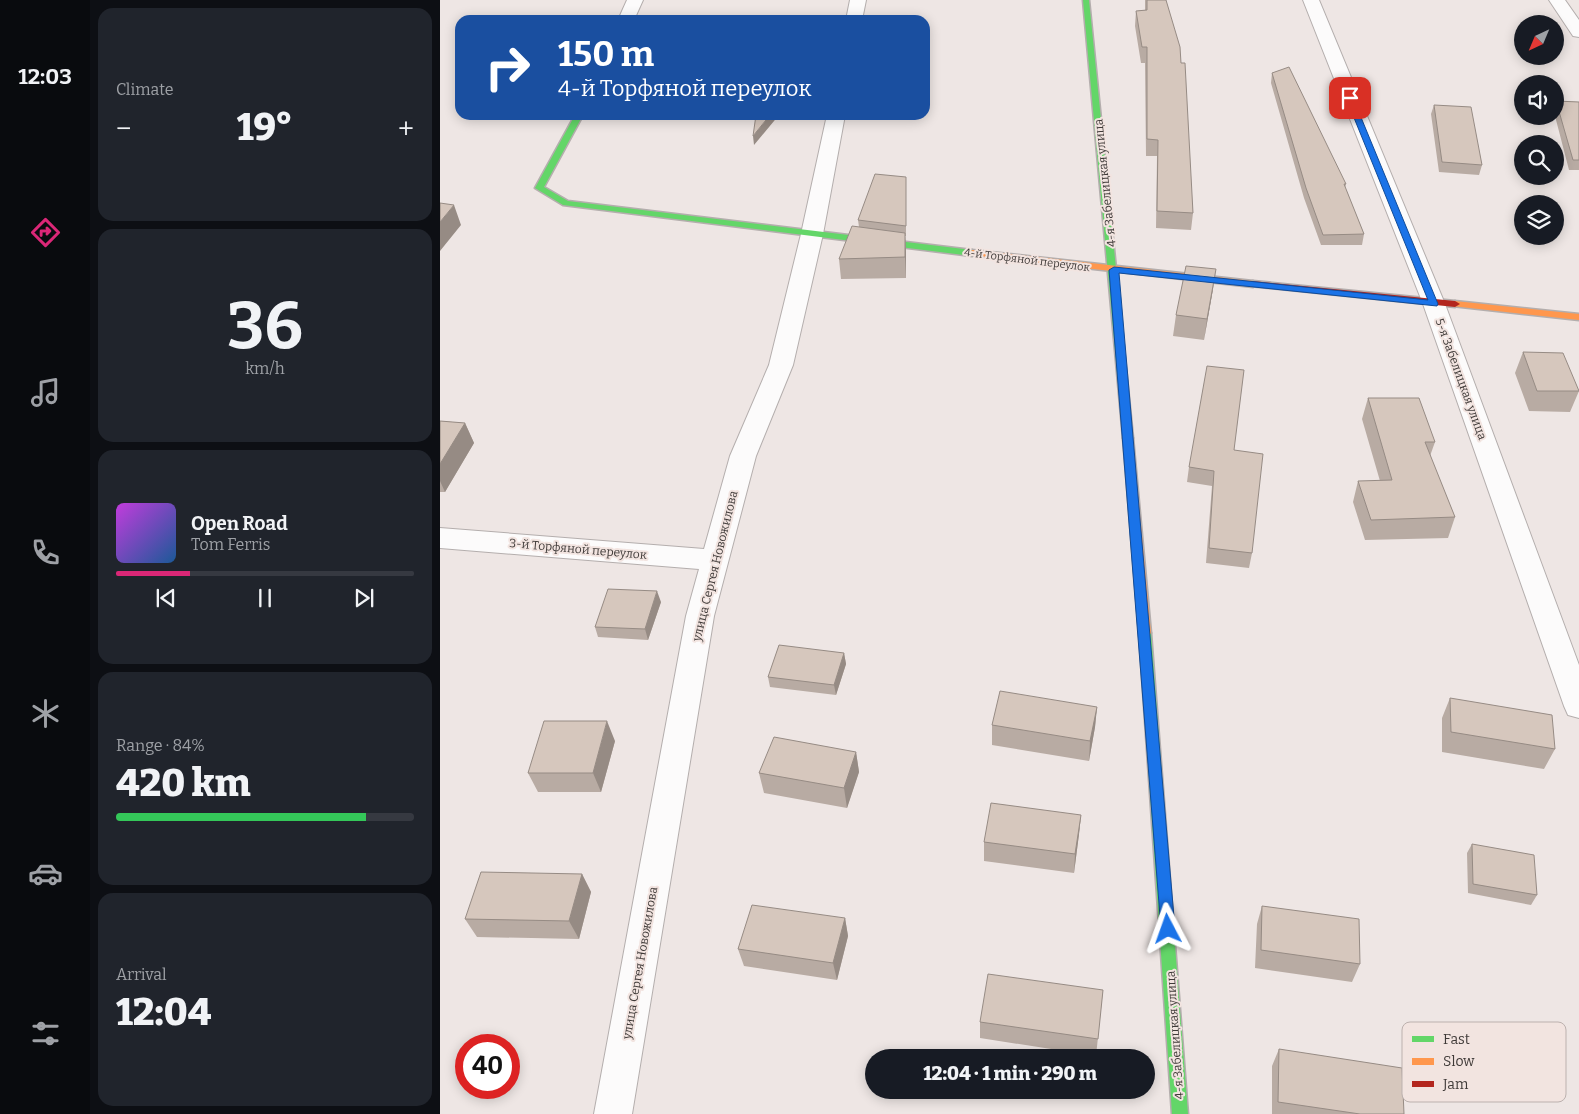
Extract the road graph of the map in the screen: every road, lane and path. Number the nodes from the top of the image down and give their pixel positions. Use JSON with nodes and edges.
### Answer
{"nodes":[{"id":1,"x":636,"y":0,"type":"edge"},
{"id":2,"x":858,"y":0,"type":"edge"},
{"id":3,"x":1086,"y":0,"type":"edge"},
{"id":4,"x":1311,"y":0,"type":"edge"},
{"id":5,"x":1557,"y":0,"type":"edge"},
{"id":6,"x":628,"y":15,"type":"edge"},
{"id":7,"x":855,"y":15,"type":"edge"},
{"id":8,"x":1579,"y":32,"type":"edge"},
{"id":9,"x":576,"y":120,"type":"edge"},
{"id":10,"x":835,"y":120,"type":"edge"},
{"id":11,"x":812,"y":234,"type":"junction"},
{"id":12,"x":1114,"y":270,"type":"junction"},
{"id":13,"x":1434,"y":304,"type":"junction"},
{"id":14,"x":1579,"y":318,"type":"edge"},
{"id":15,"x":440,"y":538,"type":"edge"},
{"id":16,"x":715,"y":560,"type":"junction"},
{"id":17,"x":1579,"y":706,"type":"edge"},
{"id":18,"x":614,"y":1114,"type":"edge"},
{"id":19,"x":1180,"y":1114,"type":"edge"}],
"edges":[{"from":1,"to":6,"type":"street"},
{"from":2,"to":7,"type":"street"},
{"from":3,"to":12,"type":"street","name":"4-я Забелицкая улица"},
{"from":4,"to":13,"type":"street","name":"5-я Забелицкая улица"},
{"from":5,"to":8,"type":"street"},
{"from":9,"to":11,"type":"street","name":"4-й Торфяной переулок"},
{"from":10,"to":11,"type":"street","name":"улица Сергея Новожилова"},
{"from":11,"to":12,"type":"street","name":"4-й Торфяной переулок"},
{"from":11,"to":16,"type":"street","name":"улица Сергея Новожилова"},
{"from":12,"to":13,"type":"street","name":"4-й Торфяной переулок"},
{"from":12,"to":19,"type":"street","name":"4-я Забелицкая улица"},
{"from":13,"to":14,"type":"street","name":"4-й Торфяной переулок"},
{"from":13,"to":17,"type":"street","name":"5-я Забелицкая улица"},
{"from":15,"to":16,"type":"street","name":"3-й Торфяной переулок"},
{"from":16,"to":18,"type":"street","name":"улица Сергея Новожилова"}]}
